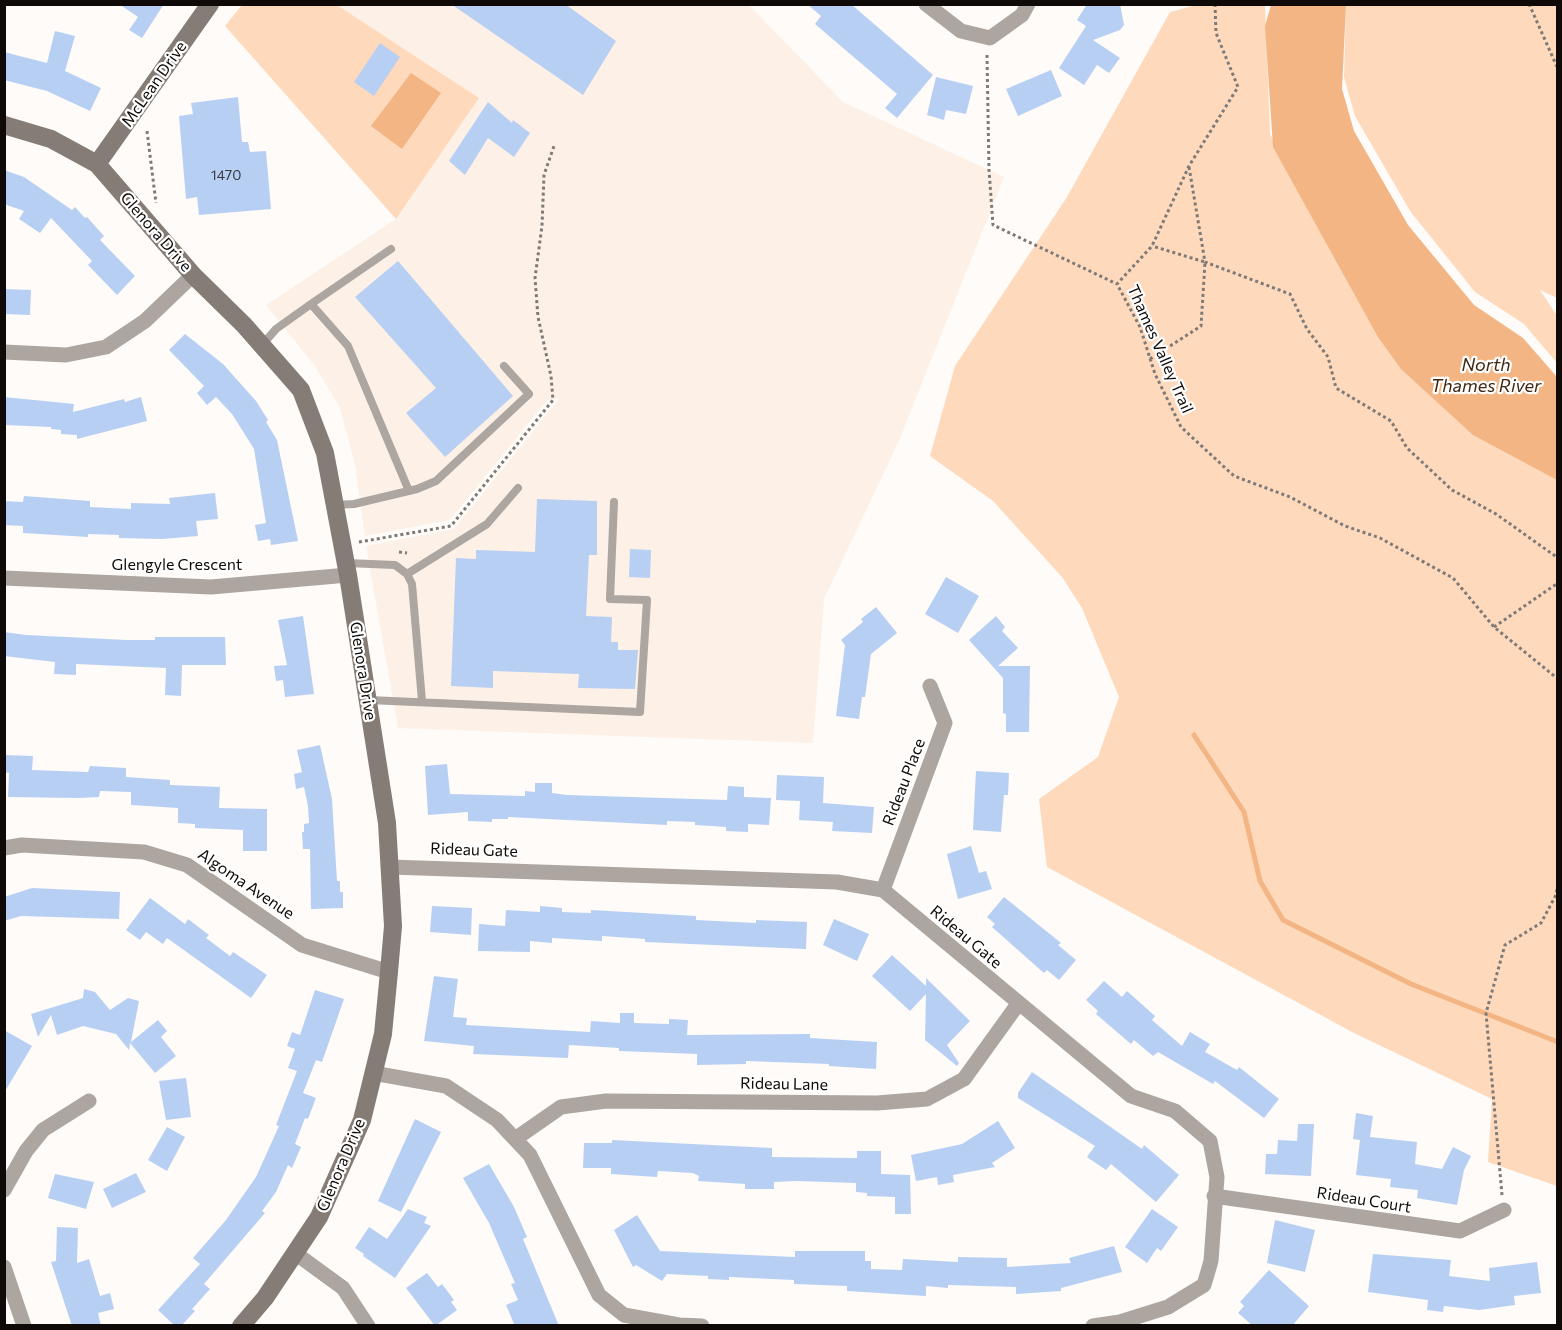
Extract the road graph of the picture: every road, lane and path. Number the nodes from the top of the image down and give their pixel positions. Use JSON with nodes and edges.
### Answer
{"nodes":[{"id":1,"x":210,"y":4,"type":"edge"},
{"id":2,"x":926,"y":4,"type":"edge"},
{"id":3,"x":1028,"y":4,"type":"edge"},
{"id":4,"x":1215,"y":4,"type":"edge"},
{"id":5,"x":1529,"y":4,"type":"edge"},
{"id":6,"x":987,"y":49,"type":"dead end"},
{"id":7,"x":1557,"y":69,"type":"edge"},
{"id":8,"x":4,"y":125,"type":"edge"},
{"id":9,"x":147,"y":131,"type":"dead end"},
{"id":10,"x":554,"y":146,"type":"dead end"},
{"id":11,"x":97,"y":164,"type":"junction"},
{"id":12,"x":1189,"y":166,"type":"junction"},
{"id":13,"x":156,"y":203,"type":"dead end"},
{"id":14,"x":1152,"y":246,"type":"junction"},
{"id":15,"x":391,"y":249,"type":"dead end"},
{"id":16,"x":1204,"y":262,"type":"junction"},
{"id":17,"x":193,"y":275,"type":"junction"},
{"id":18,"x":1117,"y":284,"type":"junction"},
{"id":19,"x":311,"y":304,"type":"junction"},
{"id":20,"x":262,"y":345,"type":"junction"},
{"id":21,"x":4,"y":352,"type":"edge"},
{"id":22,"x":1150,"y":359,"type":"junction"},
{"id":23,"x":504,"y":366,"type":"dead end"},
{"id":24,"x":518,"y":488,"type":"dead end"},
{"id":25,"x":409,"y":491,"type":"junction"},
{"id":26,"x":614,"y":502,"type":"dead end"},
{"id":27,"x":335,"y":505,"type":"junction"},
{"id":28,"x":359,"y":542,"type":"dead end"},
{"id":29,"x":1557,"y":558,"type":"edge"},
{"id":30,"x":347,"y":569,"type":"junction"},
{"id":31,"x":407,"y":574,"type":"junction"},
{"id":32,"x":4,"y":578,"type":"edge"},
{"id":33,"x":1557,"y":583,"type":"edge"},
{"id":34,"x":1494,"y":627,"type":"junction"},
{"id":35,"x":1557,"y":679,"type":"edge"},
{"id":36,"x":930,"y":686,"type":"dead end"},
{"id":37,"x":367,"y":700,"type":"junction"},
{"id":38,"x":422,"y":701,"type":"junction"},
{"id":39,"x":4,"y":848,"type":"edge"},
{"id":40,"x":390,"y":867,"type":"junction"},
{"id":41,"x":1557,"y":883,"type":"edge"},
{"id":42,"x":883,"y":890,"type":"junction"},
{"id":43,"x":389,"y":972,"type":"junction"},
{"id":44,"x":1018,"y":1004,"type":"junction"},
{"id":45,"x":373,"y":1073,"type":"junction"},
{"id":46,"x":89,"y":1101,"type":"dead end"},
{"id":47,"x":515,"y":1139,"type":"junction"},
{"id":48,"x":4,"y":1190,"type":"edge"},
{"id":49,"x":1214,"y":1196,"type":"junction"},
{"id":50,"x":1503,"y":1210,"type":"joint"},
{"id":51,"x":295,"y":1253,"type":"junction"},
{"id":52,"x":4,"y":1267,"type":"edge"},
{"id":53,"x":24,"y":1326,"type":"edge"},
{"id":54,"x":241,"y":1326,"type":"edge"},
{"id":55,"x":368,"y":1326,"type":"edge"},
{"id":56,"x":702,"y":1326,"type":"edge"},
{"id":57,"x":1093,"y":1326,"type":"edge"}],
"edges":[{"from":1,"to":11,"type":"street","name":"McLean Drive"},
{"from":2,"to":3,"type":"street"},
{"from":4,"to":12,"type":"path","name":"Thames Valley Trail"},
{"from":5,"to":7,"type":"path"},
{"from":6,"to":18,"type":"path"},
{"from":8,"to":11,"type":"street","name":"Glenora Drive"},
{"from":9,"to":13,"type":"path"},
{"from":10,"to":28,"type":"path"},
{"from":11,"to":17,"type":"street","name":"Glenora Drive"},
{"from":12,"to":14,"type":"path","name":"Thames Valley Trail"},
{"from":12,"to":16,"type":"path"},
{"from":14,"to":16,"type":"path"},
{"from":14,"to":18,"type":"path","name":"Thames Valley Trail"},
{"from":15,"to":19,"type":"lane"},
{"from":16,"to":22,"type":"path"},
{"from":16,"to":29,"type":"path"},
{"from":17,"to":20,"type":"street","name":"Glenora Drive"},
{"from":17,"to":21,"type":"street"},
{"from":18,"to":22,"type":"path","name":"Thames Valley Trail"},
{"from":19,"to":20,"type":"lane"},
{"from":19,"to":25,"type":"lane"},
{"from":20,"to":27,"type":"street","name":"Glenora Drive"},
{"from":22,"to":34,"type":"path","name":"Thames Valley Trail"},
{"from":23,"to":25,"type":"lane"},
{"from":24,"to":31,"type":"lane"},
{"from":25,"to":27,"type":"lane"},
{"from":26,"to":38,"type":"lane"},
{"from":27,"to":30,"type":"street","name":"Glenora Drive"},
{"from":30,"to":31,"type":"lane"},
{"from":30,"to":32,"type":"street","name":"Glengyle Crescent"},
{"from":30,"to":37,"type":"street","name":"Glenora Drive"},
{"from":31,"to":38,"type":"lane"},
{"from":33,"to":34,"type":"path"},
{"from":34,"to":35,"type":"path","name":"Thames Valley Trail"},
{"from":36,"to":42,"type":"street","name":"Rideau Place"},
{"from":37,"to":38,"type":"lane"},
{"from":37,"to":40,"type":"street","name":"Glenora Drive"},
{"from":39,"to":43,"type":"street","name":"Algoma Avenue"},
{"from":40,"to":42,"type":"street","name":"Rideau Gate"},
{"from":40,"to":43,"type":"street","name":"Glenora Drive"},
{"from":41,"to":50,"type":"path"},
{"from":42,"to":44,"type":"street","name":"Rideau Gate"},
{"from":43,"to":45,"type":"street","name":"Glenora Drive"},
{"from":44,"to":47,"type":"street","name":"Rideau Lane"},
{"from":44,"to":49,"type":"street","name":"Rideau Gate"},
{"from":45,"to":47,"type":"street"},
{"from":45,"to":51,"type":"street","name":"Glenora Drive"},
{"from":46,"to":48,"type":"street"},
{"from":47,"to":56,"type":"street"},
{"from":49,"to":50,"type":"street","name":"Rideau Court"},
{"from":49,"to":57,"type":"street","name":"Rideau Gate"},
{"from":51,"to":54,"type":"street","name":"Glenora Drive"},
{"from":51,"to":55,"type":"street"},
{"from":52,"to":53,"type":"street"}]}
